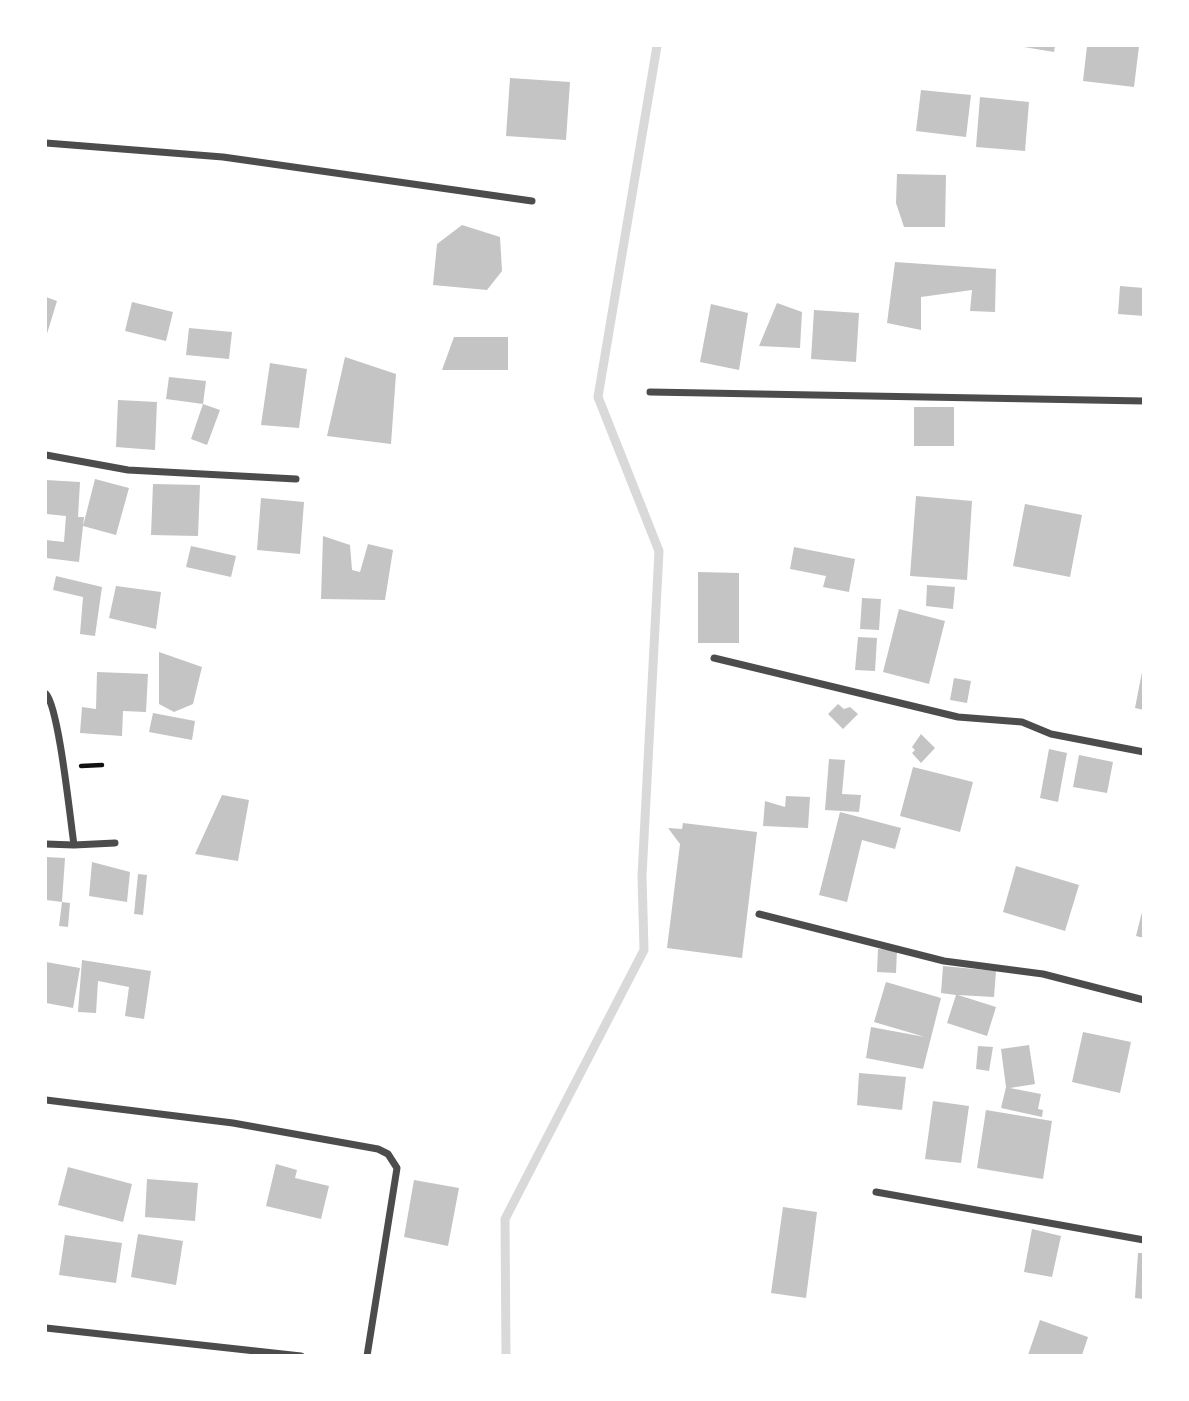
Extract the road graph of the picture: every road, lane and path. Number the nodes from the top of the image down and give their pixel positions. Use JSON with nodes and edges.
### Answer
{"nodes":[{"id":1,"x":46,"y":143,"type":"edge"},
{"id":2,"x":532,"y":201,"type":"dead end"},
{"id":3,"x":650,"y":392,"type":"dead end"},
{"id":4,"x":1143,"y":401,"type":"edge"},
{"id":5,"x":46,"y":455,"type":"edge"},
{"id":6,"x":296,"y":479,"type":"dead end"},
{"id":7,"x":714,"y":658,"type":"dead end"},
{"id":8,"x":46,"y":694,"type":"edge"},
{"id":9,"x":1143,"y":752,"type":"edge"},
{"id":10,"x":115,"y":843,"type":"dead end"},
{"id":11,"x":46,"y":844,"type":"edge"},
{"id":12,"x":74,"y":845,"type":"junction"},
{"id":13,"x":759,"y":914,"type":"dead end"},
{"id":14,"x":1143,"y":1000,"type":"edge"},
{"id":15,"x":46,"y":1100,"type":"edge"},
{"id":16,"x":876,"y":1192,"type":"dead end"},
{"id":17,"x":1143,"y":1240,"type":"edge"},
{"id":18,"x":46,"y":1328,"type":"edge"},
{"id":19,"x":301,"y":1356,"type":"edge"},
{"id":20,"x":367,"y":1356,"type":"edge"}],
"edges":[{"from":1,"to":2,"type":"street"},
{"from":3,"to":4,"type":"street"},
{"from":5,"to":6,"type":"street"},
{"from":7,"to":9,"type":"street"},
{"from":8,"to":12,"type":"street"},
{"from":10,"to":12,"type":"street"},
{"from":11,"to":12,"type":"street"},
{"from":13,"to":14,"type":"street"},
{"from":15,"to":20,"type":"street"},
{"from":16,"to":17,"type":"street"},
{"from":18,"to":19,"type":"street"}]}
